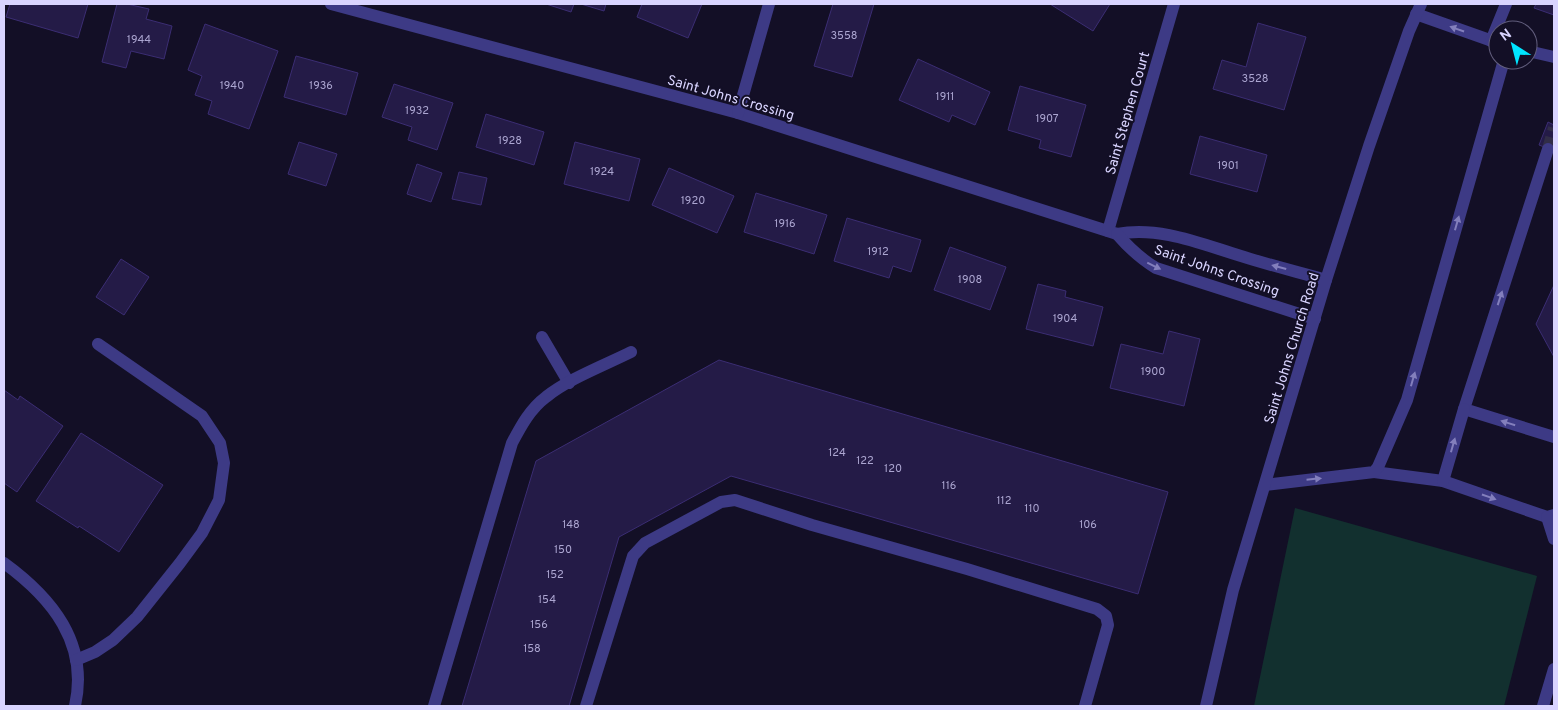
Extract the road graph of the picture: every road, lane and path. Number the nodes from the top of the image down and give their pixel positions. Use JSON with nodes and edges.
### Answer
{"nodes":[{"id":1,"x":331,"y":4,"type":"edge"},
{"id":2,"x":769,"y":4,"type":"edge"},
{"id":3,"x":1174,"y":4,"type":"edge"},
{"id":4,"x":1506,"y":4,"type":"edge"},
{"id":5,"x":357,"y":7,"type":"edge"},
{"id":6,"x":1418,"y":9,"type":"edge"},
{"id":7,"x":1501,"y":20,"type":"edge"},
{"id":8,"x":1488,"y":39,"type":"edge"},
{"id":9,"x":1538,"y":53,"type":"edge"},
{"id":10,"x":1554,"y":57,"type":"edge"},
{"id":11,"x":1501,"y":70,"type":"edge"},
{"id":12,"x":738,"y":113,"type":"junction"},
{"id":13,"x":1548,"y":149,"type":"tunnel mouth"},
{"id":14,"x":1113,"y":233,"type":"junction"},
{"id":15,"x":1326,"y":280,"type":"junction"},
{"id":16,"x":1316,"y":319,"type":"junction"},
{"id":17,"x":542,"y":337,"type":"dead end"},
{"id":18,"x":98,"y":344,"type":"dead end"},
{"id":19,"x":632,"y":352,"type":"dead end"},
{"id":20,"x":569,"y":383,"type":"junction"},
{"id":21,"x":1464,"y":409,"type":"junction"},
{"id":22,"x":1554,"y":437,"type":"edge"},
{"id":23,"x":1374,"y":472,"type":"junction"},
{"id":24,"x":1443,"y":481,"type":"junction"},
{"id":25,"x":1265,"y":485,"type":"junction"},
{"id":26,"x":1551,"y":516,"type":"edge"},
{"id":27,"x":1554,"y":539,"type":"edge"},
{"id":28,"x":4,"y":563,"type":"edge"},
{"id":29,"x":76,"y":660,"type":"junction"},
{"id":30,"x":1554,"y":669,"type":"edge"},
{"id":31,"x":1551,"y":691,"type":"edge"},
{"id":32,"x":75,"y":706,"type":"edge"},
{"id":33,"x":434,"y":706,"type":"edge"},
{"id":34,"x":586,"y":706,"type":"edge"},
{"id":35,"x":1085,"y":706,"type":"edge"},
{"id":36,"x":1206,"y":706,"type":"edge"},
{"id":37,"x":1543,"y":706,"type":"edge"}],
"edges":[{"from":1,"to":5,"type":"street","name":"Saint Johns Crossing"},
{"from":2,"to":12,"type":"street"},
{"from":3,"to":14,"type":"street","name":"Saint Stephen Court"},
{"from":4,"to":7,"type":"street"},
{"from":5,"to":12,"type":"street","name":"Saint Johns Crossing"},
{"from":8,"to":6,"type":"street","one_way":true},
{"from":6,"to":15,"type":"street","name":"Saint Johns Church Road"},
{"from":9,"to":10,"type":"street"},
{"from":23,"to":11,"type":"street","one_way":true},
{"from":12,"to":14,"type":"street","name":"Saint Johns Crossing"},
{"from":21,"to":13,"type":"street","one_way":true},
{"from":15,"to":14,"type":"street","name":"Saint Johns Crossing","one_way":true},
{"from":14,"to":16,"type":"street","name":"Saint Johns Crossing","one_way":true},
{"from":15,"to":16,"type":"street","name":"Saint Johns Church Road"},
{"from":16,"to":25,"type":"street","name":"Saint Johns Church Road"},
{"from":17,"to":20,"type":"street"},
{"from":18,"to":29,"type":"street"},
{"from":19,"to":20,"type":"street"},
{"from":20,"to":33,"type":"street"},
{"from":22,"to":21,"type":"street","one_way":true},
{"from":24,"to":21,"type":"street","one_way":true},
{"from":23,"to":24,"type":"street"},
{"from":25,"to":23,"type":"street","one_way":true},
{"from":24,"to":26,"type":"street","one_way":true},
{"from":25,"to":36,"type":"street","name":"Saint Johns Church Road"},
{"from":26,"to":27,"type":"street"},
{"from":28,"to":29,"type":"street"},
{"from":29,"to":32,"type":"street"},
{"from":30,"to":31,"type":"street"},
{"from":31,"to":37,"type":"street"},
{"from":34,"to":35,"type":"street"}]}
